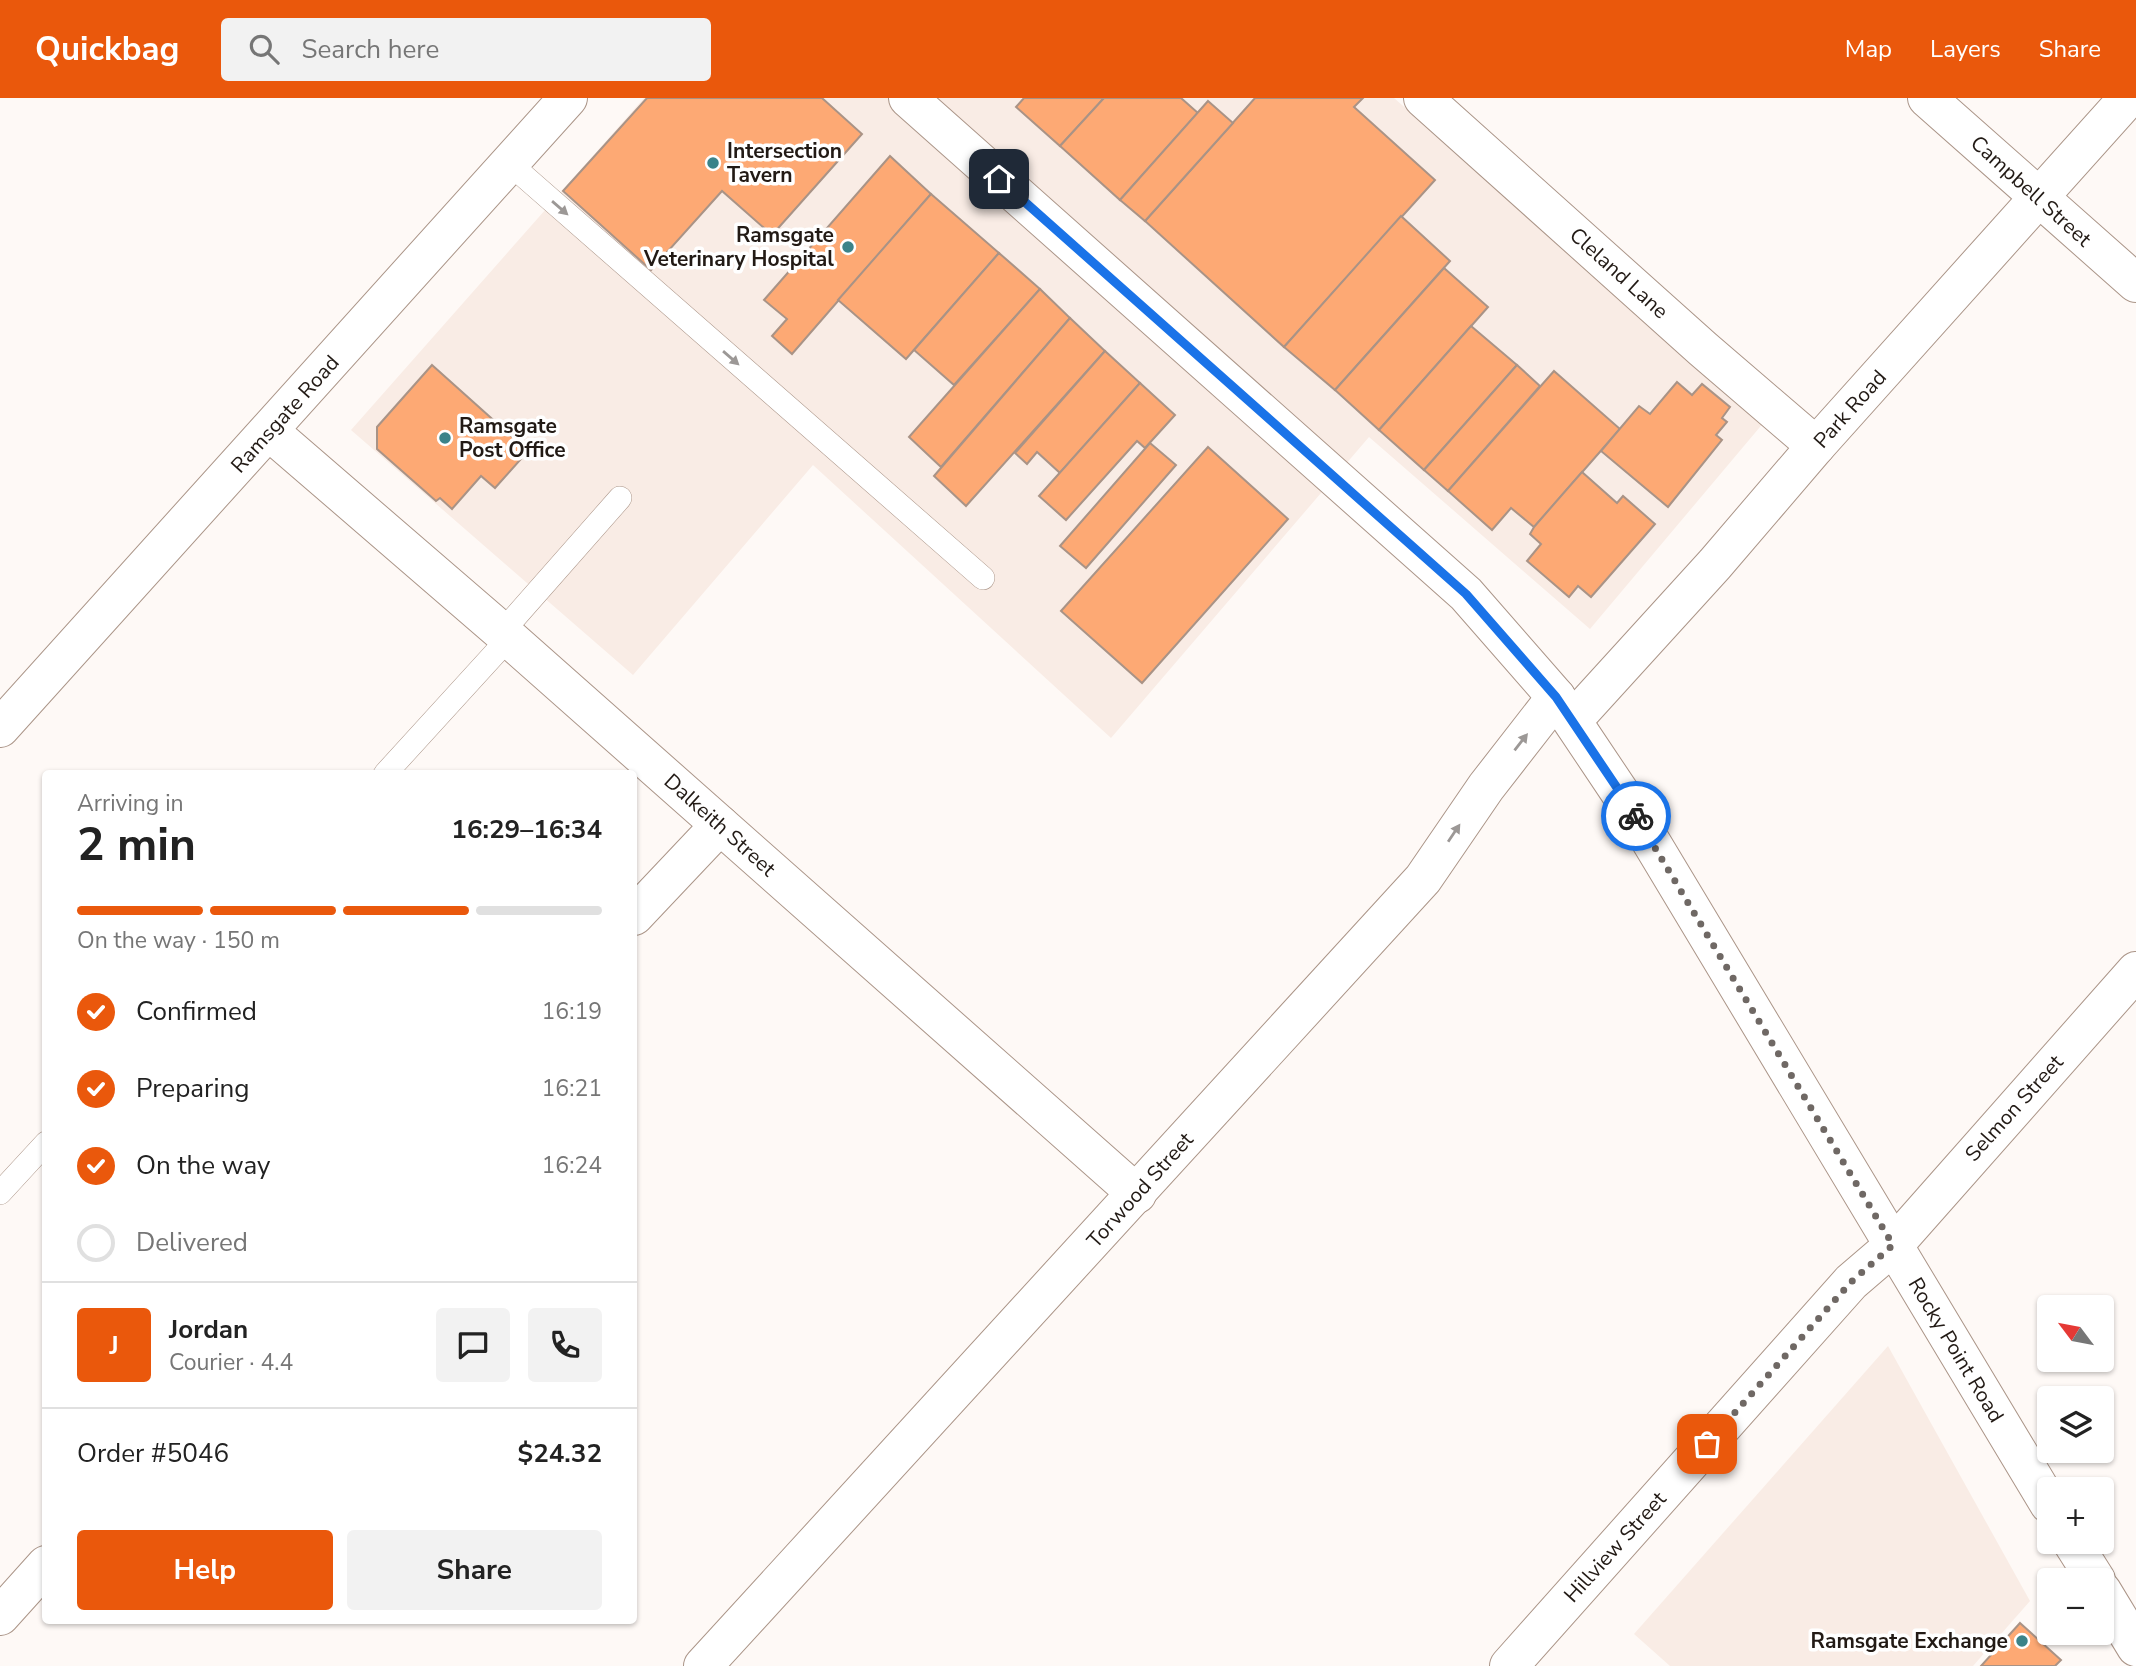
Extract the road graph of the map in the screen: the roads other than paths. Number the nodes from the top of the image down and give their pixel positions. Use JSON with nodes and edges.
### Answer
{"nodes":[{"id":1,"x":568,"y":98,"type":"edge"},
{"id":2,"x":908,"y":98,"type":"edge"},
{"id":3,"x":1423,"y":98,"type":"edge"},
{"id":4,"x":1927,"y":98,"type":"edge"},
{"id":5,"x":2128,"y":98,"type":"edge"},
{"id":6,"x":509,"y":163,"type":"junction"},
{"id":7,"x":2039,"y":198,"type":"junction"},
{"id":8,"x":2136,"y":283,"type":"edge"},
{"id":9,"x":269,"y":431,"type":"junction"},
{"id":10,"x":1816,"y":446,"type":"junction"},
{"id":11,"x":620,"y":498,"type":"dead end"},
{"id":12,"x":983,"y":578,"type":"dead end"},
{"id":13,"x":506,"y":635,"type":"junction"},
{"id":14,"x":1564,"y":708,"type":"junction"},
{"id":15,"x":0,"y":728,"type":"edge"},
{"id":16,"x":388,"y":770,"type":"edge"},
{"id":17,"x":720,"y":825,"type":"junction"},
{"id":18,"x":637,"y":913,"type":"edge"},
{"id":19,"x":2136,"y":971,"type":"edge"},
{"id":20,"x":42,"y":1147,"type":"edge"},
{"id":21,"x":0,"y":1193,"type":"edge"},
{"id":22,"x":1137,"y":1194,"type":"junction"},
{"id":23,"x":1893,"y":1245,"type":"junction"},
{"id":24,"x":2037,"y":1484,"type":"edge"},
{"id":25,"x":42,"y":1569,"type":"edge"},
{"id":26,"x":2114,"y":1611,"type":"edge"},
{"id":27,"x":0,"y":1616,"type":"edge"},
{"id":28,"x":2136,"y":1647,"type":"edge"},
{"id":29,"x":712,"y":1663,"type":"edge"},
{"id":30,"x":1509,"y":1666,"type":"edge"}],
"edges":[{"from":1,"to":6,"type":"street","name":"Ramsgate Road"},
{"from":2,"to":14,"type":"street","name":"Rocky Point Road"},
{"from":3,"to":10,"type":"street","name":"Cleland Lane"},
{"from":4,"to":7,"type":"street","name":"Campbell Street"},
{"from":5,"to":7,"type":"street","name":"Park Road"},
{"from":6,"to":9,"type":"street","name":"Ramsgate Road"},
{"from":6,"to":12,"type":"lane","one_way":true},
{"from":7,"to":8,"type":"street","name":"Campbell Street"},
{"from":7,"to":10,"type":"street","name":"Park Road"},
{"from":9,"to":13,"type":"street","name":"Dalkeith Street"},
{"from":9,"to":15,"type":"street","name":"Ramsgate Road"},
{"from":10,"to":14,"type":"street","name":"Park Road"},
{"from":11,"to":13,"type":"lane"},
{"from":13,"to":16,"type":"lane"},
{"from":13,"to":17,"type":"street","name":"Dalkeith Street"},
{"from":22,"to":14,"type":"street","name":"Torwood Street","one_way":true},
{"from":14,"to":23,"type":"street","name":"Rocky Point Road"},
{"from":17,"to":18,"type":"street"},
{"from":17,"to":22,"type":"street","name":"Dalkeith Street"},
{"from":19,"to":23,"type":"street","name":"Selmon Street"},
{"from":20,"to":21,"type":"lane"},
{"from":22,"to":29,"type":"street","name":"Torwood Street"},
{"from":23,"to":24,"type":"street","name":"Rocky Point Road"},
{"from":23,"to":30,"type":"street","name":"Hillview Street"},
{"from":25,"to":27,"type":"street"},
{"from":26,"to":28,"type":"street"}]}
